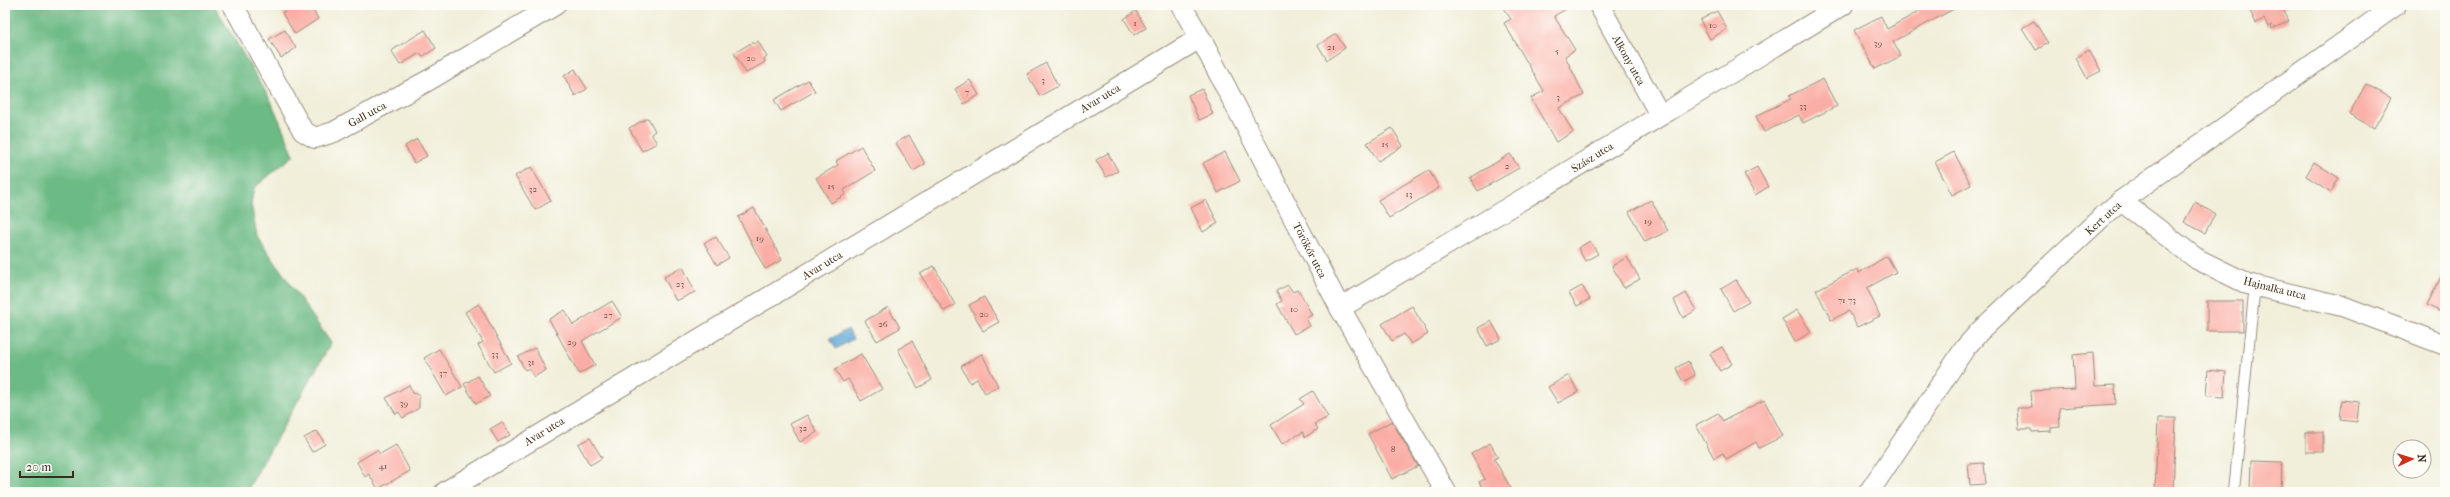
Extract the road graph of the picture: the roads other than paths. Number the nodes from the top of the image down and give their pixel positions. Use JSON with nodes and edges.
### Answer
{"nodes":[{"id":1,"x":233,"y":5,"type":"edge"},
{"id":2,"x":555,"y":5,"type":"edge"},
{"id":3,"x":1181,"y":5,"type":"edge"},
{"id":4,"x":1599,"y":5,"type":"edge"},
{"id":5,"x":1844,"y":5,"type":"edge"},
{"id":6,"x":2396,"y":5,"type":"edge"},
{"id":7,"x":1200,"y":38,"type":"junction"},
{"id":8,"x":1660,"y":115,"type":"junction"},
{"id":9,"x":2121,"y":201,"type":"junction"},
{"id":10,"x":2255,"y":285,"type":"junction"},
{"id":11,"x":1340,"y":308,"type":"junction"},
{"id":12,"x":2445,"y":345,"type":"edge"},
{"id":13,"x":1440,"y":490,"type":"edge"},
{"id":14,"x":2234,"y":490,"type":"dead end"},
{"id":15,"x":445,"y":492,"type":"edge"},
{"id":16,"x":1869,"y":492,"type":"edge"}],
"edges":[{"from":1,"to":2,"type":"street","name":"Gall utca"},
{"from":3,"to":7,"type":"street","name":"Törökőr utca"},
{"from":4,"to":8,"type":"street","name":"Alkony utca"},
{"from":5,"to":8,"type":"street","name":"Szász utca"},
{"from":6,"to":9,"type":"street","name":"Kert utca"},
{"from":7,"to":11,"type":"street","name":"Törökőr utca"},
{"from":7,"to":15,"type":"street","name":"Avar utca"},
{"from":8,"to":11,"type":"street","name":"Szász utca"},
{"from":9,"to":10,"type":"street","name":"Hajnalka utca"},
{"from":9,"to":16,"type":"street","name":"Kert utca"},
{"from":10,"to":12,"type":"street","name":"Hajnalka utca"},
{"from":10,"to":14,"type":"lane"},
{"from":11,"to":13,"type":"street","name":"Törökőr utca"}]}
